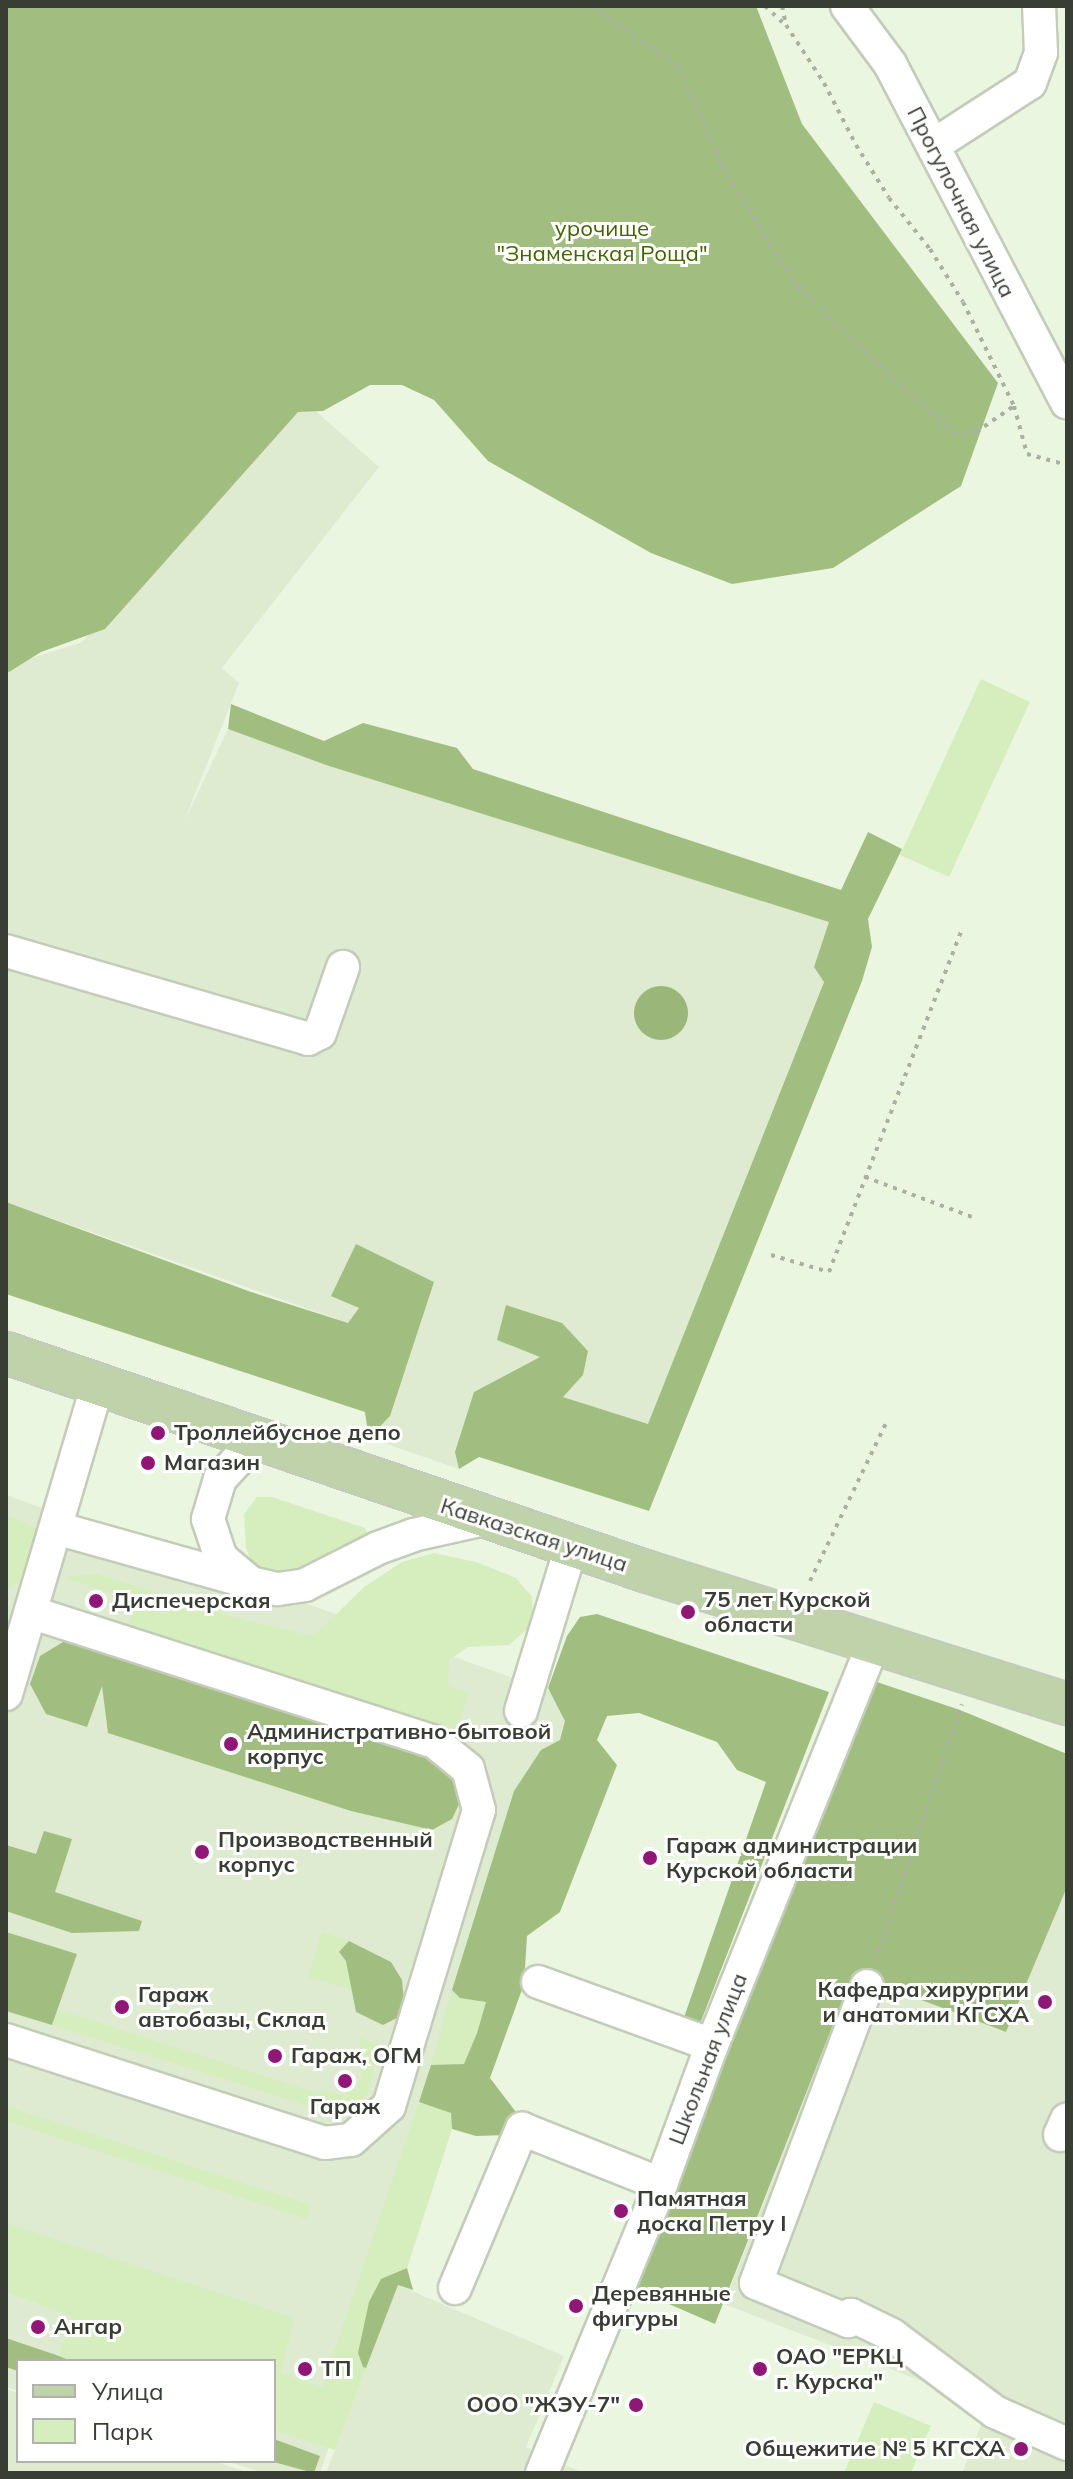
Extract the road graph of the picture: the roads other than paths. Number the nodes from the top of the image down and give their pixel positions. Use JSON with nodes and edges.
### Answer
{"nodes":[{"id":1,"x":847,"y":6,"type":"edge"},
{"id":2,"x":1039,"y":6,"type":"edge"},
{"id":3,"x":934,"y":145,"type":"junction"},
{"id":4,"x":1067,"y":403,"type":"edge"},
{"id":5,"x":6,"y":951,"type":"edge"},
{"id":6,"x":343,"y":967,"type":"dead end"},
{"id":7,"x":6,"y":1353,"type":"edge"},
{"id":8,"x":98,"y":1384,"type":"junction"},
{"id":9,"x":256,"y":1440,"type":"junction"},
{"id":10,"x":485,"y":1519,"type":"junction"},
{"id":11,"x":56,"y":1528,"type":"junction"},
{"id":12,"x":571,"y":1547,"type":"junction"},
{"id":13,"x":251,"y":1583,"type":"junction"},
{"id":14,"x":31,"y":1612,"type":"junction"},
{"id":15,"x":873,"y":1644,"type":"junction"},
{"id":16,"x":6,"y":1694,"type":"edge"},
{"id":17,"x":1067,"y":1704,"type":"edge"},
{"id":18,"x":521,"y":1711,"type":"dead end"},
{"id":19,"x":538,"y":1982,"type":"dead end"},
{"id":20,"x":867,"y":1986,"type":"road end"},
{"id":21,"x":6,"y":2040,"type":"edge"},
{"id":22,"x":712,"y":2045,"type":"junction"},
{"id":23,"x":661,"y":2184,"type":"junction"},
{"id":24,"x":455,"y":2288,"type":"dead end"},
{"id":25,"x":1067,"y":2444,"type":"edge"},
{"id":26,"x":542,"y":2473,"type":"edge"}],
"edges":[{"from":1,"to":3,"type":"street","name":"Прогулочная улица"},
{"from":2,"to":3,"type":"street"},
{"from":3,"to":4,"type":"street","name":"Прогулочная улица"},
{"from":5,"to":6,"type":"street"},
{"from":7,"to":8,"type":"main road","name":"Кавказская улица"},
{"from":8,"to":9,"type":"main road","name":"Кавказская улица"},
{"from":8,"to":11,"type":"street"},
{"from":9,"to":10,"type":"main road","name":"Кавказская улица"},
{"from":9,"to":13,"type":"street"},
{"from":10,"to":12,"type":"main road","name":"Кавказская улица"},
{"from":10,"to":13,"type":"street"},
{"from":11,"to":13,"type":"street"},
{"from":11,"to":14,"type":"street"},
{"from":12,"to":15,"type":"main road","name":"Кавказская улица"},
{"from":12,"to":18,"type":"street"},
{"from":14,"to":16,"type":"street"},
{"from":14,"to":21,"type":"street"},
{"from":15,"to":17,"type":"main road","name":"Кавказская улица"},
{"from":15,"to":22,"type":"street","name":"Школьная улица"},
{"from":19,"to":22,"type":"street"},
{"from":20,"to":25,"type":"street"},
{"from":22,"to":23,"type":"street","name":"Школьная улица"},
{"from":23,"to":24,"type":"street"},
{"from":23,"to":26,"type":"street","name":"Школьная улица"}]}
